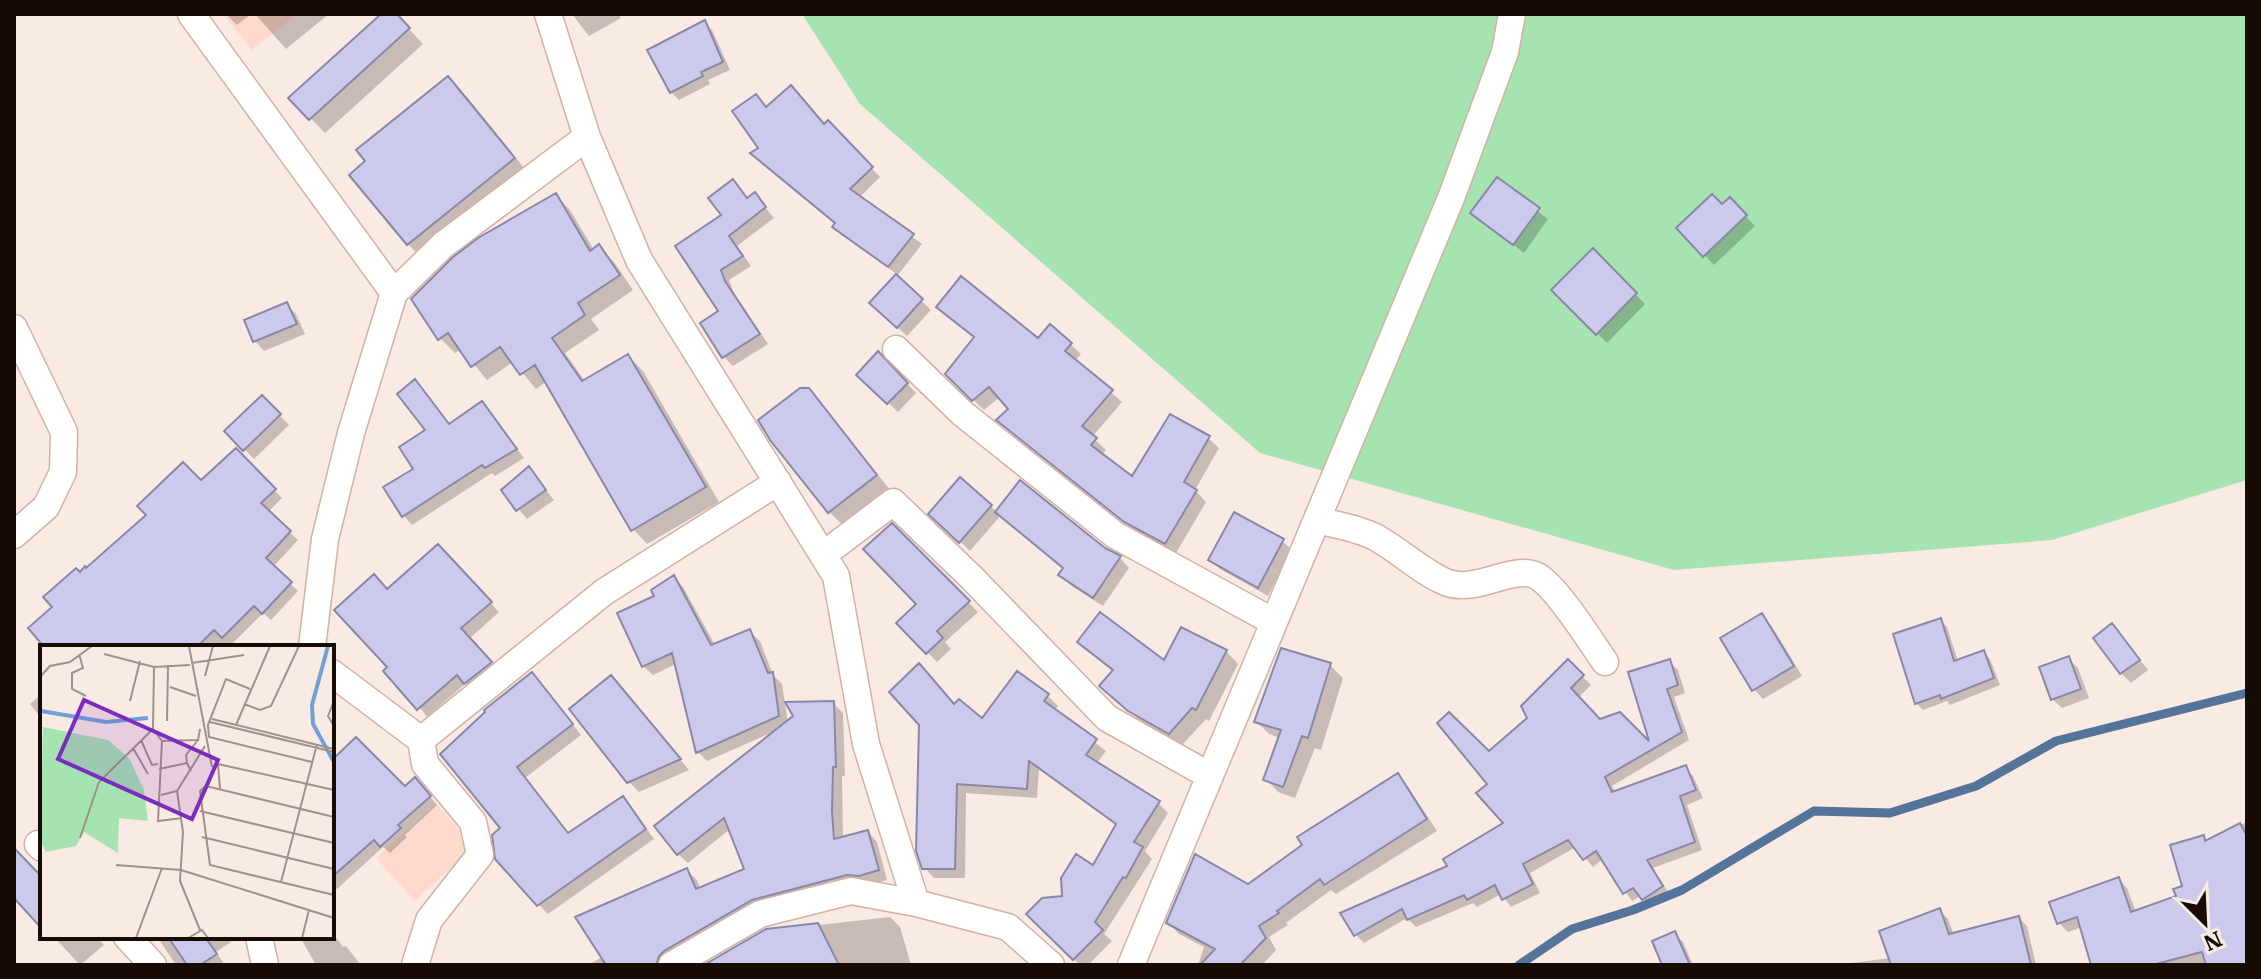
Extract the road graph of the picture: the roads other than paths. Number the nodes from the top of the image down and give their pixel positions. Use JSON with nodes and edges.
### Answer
{"nodes":[{"id":1,"x":191,"y":14,"type":"edge"},
{"id":2,"x":548,"y":14,"type":"edge"},
{"id":3,"x":1512,"y":14,"type":"edge"},
{"id":4,"x":587,"y":137,"type":"junction"},
{"id":5,"x":394,"y":293,"type":"junction"},
{"id":6,"x":14,"y":328,"type":"edge"},
{"id":7,"x":896,"y":349,"type":"dead end"},
{"id":8,"x":778,"y":482,"type":"junction"},
{"id":9,"x":1317,"y":520,"type":"junction"},
{"id":10,"x":14,"y":535,"type":"edge"},
{"id":11,"x":823,"y":555,"type":"junction"},
{"id":12,"x":1274,"y":622,"type":"junction"},
{"id":13,"x":312,"y":645,"type":"edge"},
{"id":14,"x":1605,"y":662,"type":"dead end"},
{"id":15,"x":334,"y":675,"type":"edge"},
{"id":16,"x":421,"y":740,"type":"junction"},
{"id":17,"x":1210,"y":776,"type":"junction"},
{"id":18,"x":916,"y":903,"type":"junction"},
{"id":19,"x":129,"y":939,"type":"edge"},
{"id":20,"x":259,"y":939,"type":"edge"},
{"id":21,"x":153,"y":965,"type":"edge"},
{"id":22,"x":265,"y":965,"type":"edge"},
{"id":23,"x":415,"y":965,"type":"edge"},
{"id":24,"x":672,"y":965,"type":"edge"},
{"id":25,"x":1051,"y":965,"type":"edge"},
{"id":26,"x":1131,"y":965,"type":"edge"}],
"edges":[{"from":1,"to":5,"type":"street"},
{"from":2,"to":4,"type":"street"},
{"from":3,"to":9,"type":"street"},
{"from":4,"to":5,"type":"street"},
{"from":4,"to":8,"type":"street"},
{"from":5,"to":13,"type":"street"},
{"from":6,"to":10,"type":"street"},
{"from":7,"to":12,"type":"street"},
{"from":8,"to":11,"type":"street"},
{"from":8,"to":16,"type":"street"},
{"from":9,"to":12,"type":"street"},
{"from":9,"to":14,"type":"street"},
{"from":11,"to":17,"type":"street"},
{"from":11,"to":18,"type":"street"},
{"from":12,"to":17,"type":"street"},
{"from":15,"to":16,"type":"street"},
{"from":16,"to":23,"type":"street"},
{"from":17,"to":26,"type":"street"},
{"from":18,"to":24,"type":"street"},
{"from":18,"to":25,"type":"street"},
{"from":19,"to":21,"type":"street"},
{"from":20,"to":22,"type":"street"}]}
